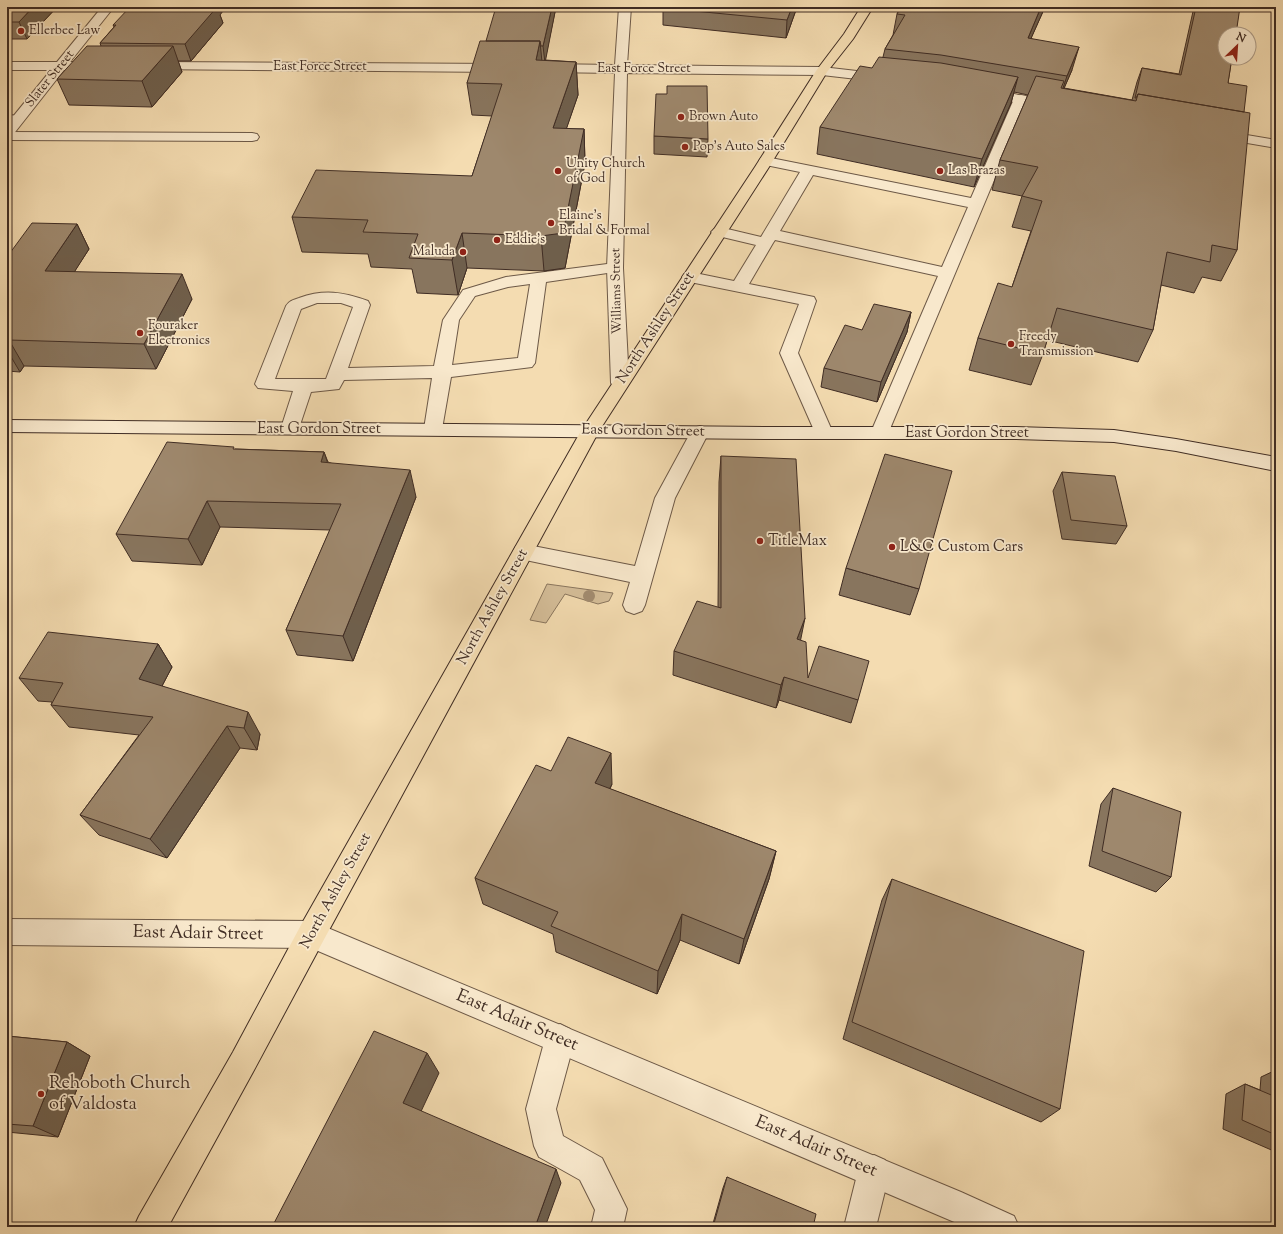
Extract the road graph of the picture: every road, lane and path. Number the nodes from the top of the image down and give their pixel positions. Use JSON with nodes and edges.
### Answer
{"nodes":[{"id":1,"x":108,"y":7,"type":"edge"},
{"id":2,"x":625,"y":7,"type":"edge"},
{"id":3,"x":867,"y":7,"type":"edge"},
{"id":4,"x":7,"y":66,"type":"edge"},
{"id":5,"x":60,"y":66,"type":"junction"},
{"id":6,"x":108,"y":66,"type":"edge"},
{"id":7,"x":139,"y":66,"type":"edge"},
{"id":8,"x":512,"y":68,"type":"edge"},
{"id":9,"x":535,"y":68,"type":"edge"},
{"id":10,"x":621,"y":68,"type":"junction"},
{"id":11,"x":822,"y":71,"type":"junction"},
{"id":12,"x":898,"y":80,"type":"edge"},
{"id":13,"x":974,"y":91,"type":"edge"},
{"id":14,"x":1021,"y":99,"type":"junction"},
{"id":15,"x":1066,"y":108,"type":"edge"},
{"id":16,"x":12,"y":119,"type":"edge"},
{"id":17,"x":1201,"y":131,"type":"edge"},
{"id":18,"x":7,"y":133,"type":"edge"},
{"id":19,"x":7,"y":136,"type":"edge"},
{"id":20,"x":252,"y":137,"type":"dead end"},
{"id":21,"x":1276,"y":144,"type":"edge"},
{"id":22,"x":766,"y":161,"type":"junction"},
{"id":23,"x":809,"y":170,"type":"junction"},
{"id":24,"x":977,"y":204,"type":"junction"},
{"id":25,"x":719,"y":232,"type":"junction"},
{"id":26,"x":768,"y":239,"type":"junction"},
{"id":27,"x":615,"y":268,"type":"junction"},
{"id":28,"x":948,"y":273,"type":"junction"},
{"id":29,"x":690,"y":277,"type":"junction"},
{"id":30,"x":539,"y":278,"type":"junction"},
{"id":31,"x":739,"y":287,"type":"junction"},
{"id":32,"x":442,"y":372,"type":"junction"},
{"id":33,"x":337,"y":374,"type":"junction"},
{"id":34,"x":620,"y":382,"type":"junction"},
{"id":35,"x":304,"y":386,"type":"junction"},
{"id":36,"x":7,"y":426,"type":"edge"},
{"id":37,"x":290,"y":428,"type":"junction"},
{"id":38,"x":433,"y":429,"type":"junction"},
{"id":39,"x":590,"y":431,"type":"junction"},
{"id":40,"x":700,"y":432,"type":"junction"},
{"id":41,"x":880,"y":432,"type":"junction"},
{"id":42,"x":824,"y":433,"type":"junction"},
{"id":43,"x":1276,"y":464,"type":"edge"},
{"id":44,"x":524,"y":552,"type":"junction"},
{"id":45,"x":642,"y":576,"type":"junction"},
{"id":46,"x":634,"y":605,"type":"dead end"},
{"id":47,"x":7,"y":932,"type":"edge"},
{"id":48,"x":311,"y":935,"type":"junction"},
{"id":49,"x":560,"y":1039,"type":"junction"},
{"id":50,"x":874,"y":1171,"type":"junction"},
{"id":51,"x":150,"y":1227,"type":"edge"},
{"id":52,"x":607,"y":1227,"type":"edge"},
{"id":53,"x":860,"y":1227,"type":"edge"},
{"id":54,"x":1002,"y":1227,"type":"edge"}],
"edges":[{"from":1,"to":5,"type":"street","name":"Slater Street"},
{"from":2,"to":10,"type":"street","name":"Williams Street"},
{"from":3,"to":11,"type":"main road","name":"North Ashley Street"},
{"from":4,"to":5,"type":"street"},
{"from":5,"to":6,"type":"street"},
{"from":5,"to":16,"type":"street","name":"Slater Street"},
{"from":7,"to":8,"type":"street","name":"East Force Street"},
{"from":9,"to":10,"type":"street","name":"East Force Street"},
{"from":10,"to":11,"type":"street","name":"East Force Street"},
{"from":10,"to":27,"type":"street","name":"Williams Street"},
{"from":11,"to":12,"type":"street","name":"East Force Street"},
{"from":11,"to":22,"type":"main road","name":"North Ashley Street"},
{"from":13,"to":14,"type":"street"},
{"from":14,"to":15,"type":"street"},
{"from":14,"to":24,"type":"street"},
{"from":16,"to":18,"type":"street","name":"Slater Street"},
{"from":17,"to":21,"type":"street"},
{"from":19,"to":20,"type":"street"},
{"from":22,"to":23,"type":"street"},
{"from":22,"to":25,"type":"main road","name":"North Ashley Street"},
{"from":23,"to":24,"type":"street"},
{"from":23,"to":26,"type":"street"},
{"from":24,"to":28,"type":"street"},
{"from":25,"to":26,"type":"street"},
{"from":25,"to":29,"type":"main road","name":"North Ashley Street"},
{"from":26,"to":28,"type":"street"},
{"from":26,"to":31,"type":"street"},
{"from":27,"to":30,"type":"street"},
{"from":27,"to":34,"type":"street","name":"Williams Street"},
{"from":28,"to":41,"type":"street"},
{"from":29,"to":31,"type":"street"},
{"from":29,"to":34,"type":"main road","name":"North Ashley Street"},
{"from":30,"to":32,"type":"street"},
{"from":30,"to":32,"type":"street"},
{"from":31,"to":42,"type":"street"},
{"from":32,"to":33,"type":"street"},
{"from":32,"to":38,"type":"street"},
{"from":33,"to":35,"type":"street"},
{"from":33,"to":35,"type":"street"},
{"from":34,"to":39,"type":"main road","name":"North Ashley Street"},
{"from":35,"to":37,"type":"street"},
{"from":36,"to":37,"type":"street","name":"East Gordon Street"},
{"from":37,"to":38,"type":"street","name":"East Gordon Street"},
{"from":38,"to":39,"type":"street","name":"East Gordon Street"},
{"from":39,"to":40,"type":"street","name":"East Gordon Street"},
{"from":39,"to":44,"type":"main road","name":"North Ashley Street"},
{"from":40,"to":42,"type":"street","name":"East Gordon Street"},
{"from":40,"to":45,"type":"street"},
{"from":41,"to":42,"type":"street","name":"East Gordon Street"},
{"from":41,"to":43,"type":"street","name":"East Gordon Street"},
{"from":44,"to":45,"type":"street"},
{"from":44,"to":48,"type":"main road","name":"North Ashley Street"},
{"from":45,"to":46,"type":"street"},
{"from":47,"to":48,"type":"street","name":"East Adair Street"},
{"from":48,"to":49,"type":"street","name":"East Adair Street"},
{"from":48,"to":51,"type":"main road","name":"North Ashley Street"},
{"from":49,"to":50,"type":"street","name":"East Adair Street"},
{"from":49,"to":52,"type":"street"},
{"from":50,"to":53,"type":"street"},
{"from":50,"to":54,"type":"street","name":"East Adair Street"}]}
